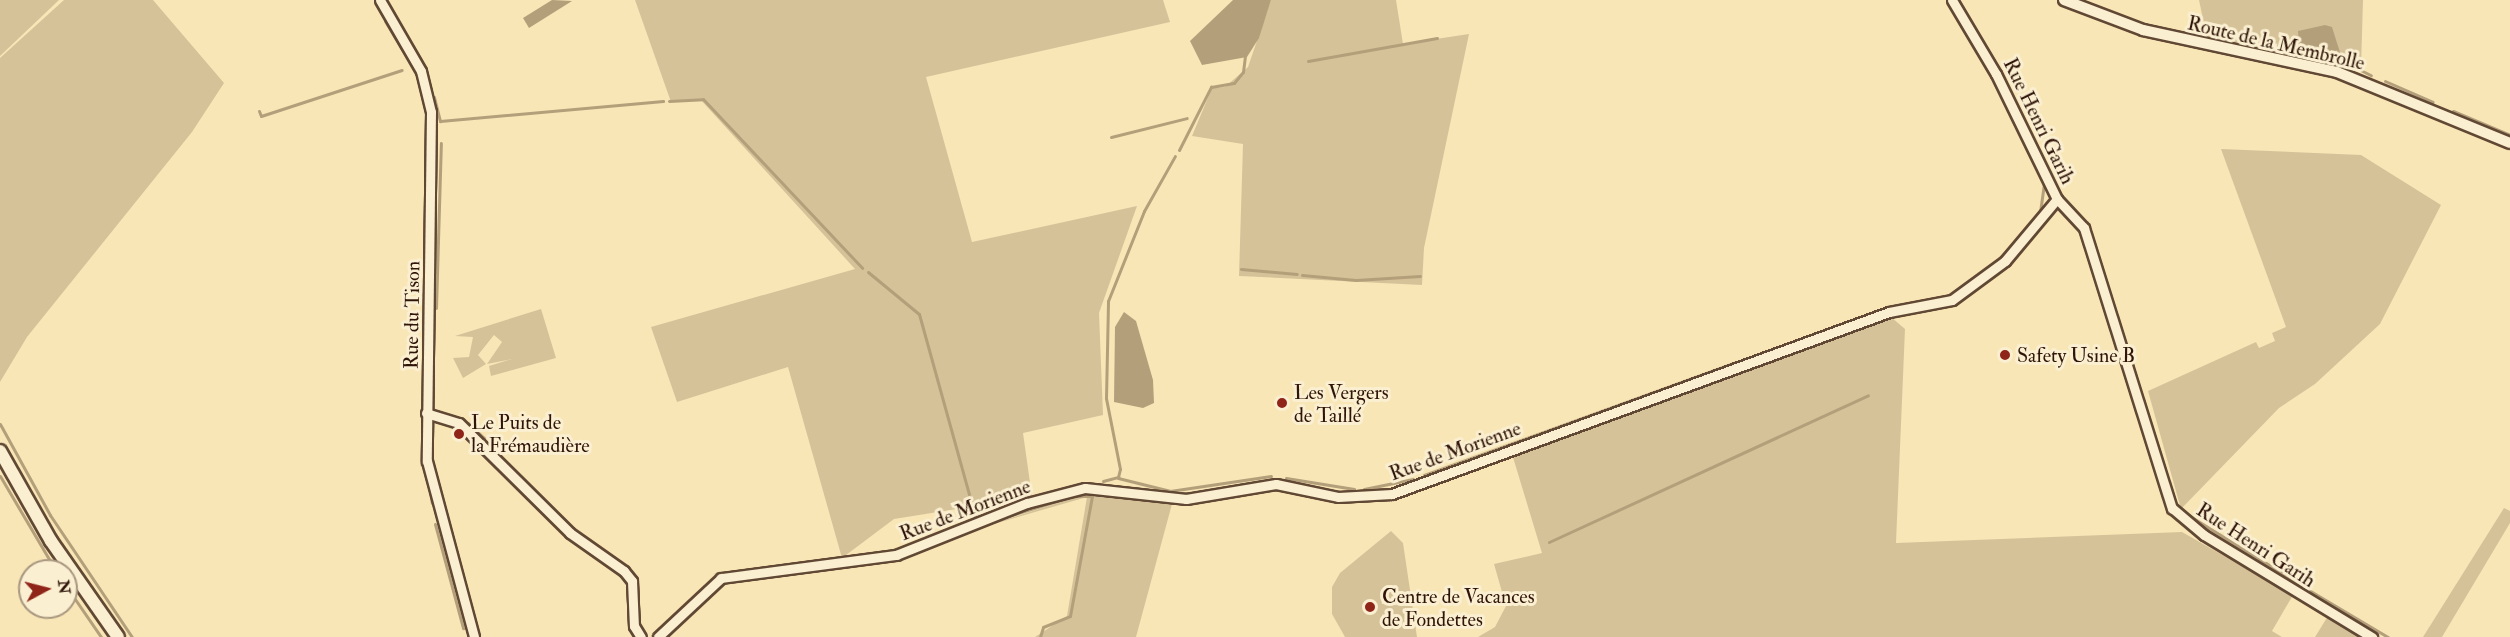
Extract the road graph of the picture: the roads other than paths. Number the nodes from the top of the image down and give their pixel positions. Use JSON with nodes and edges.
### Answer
{"nodes":[{"id":1,"x":380,"y":0,"type":"edge"},
{"id":2,"x":1952,"y":0,"type":"edge"},
{"id":3,"x":2064,"y":0,"type":"edge"},
{"id":4,"x":2510,"y":143,"type":"edge"},
{"id":5,"x":2057,"y":199,"type":"junction"},
{"id":6,"x":426,"y":413,"type":"junction"},
{"id":7,"x":0,"y":451,"type":"edge"},
{"id":8,"x":118,"y":637,"type":"edge"},
{"id":9,"x":474,"y":637,"type":"edge"},
{"id":10,"x":641,"y":637,"type":"edge"},
{"id":11,"x":658,"y":637,"type":"edge"},
{"id":12,"x":2372,"y":637,"type":"edge"}],
"edges":[{"from":1,"to":6,"type":"street","name":"Rue du Tison"},
{"from":2,"to":5,"type":"street","name":"Rue Henri Garih"},
{"from":3,"to":4,"type":"street","name":"Route de la Membrolle"},
{"from":5,"to":11,"type":"street","name":"Rue de Morienne"},
{"from":5,"to":12,"type":"street","name":"Rue Henri Garih"},
{"from":6,"to":9,"type":"street","name":"Rue du Tison"},
{"from":6,"to":10,"type":"street"},
{"from":7,"to":8,"type":"main road"}]}
